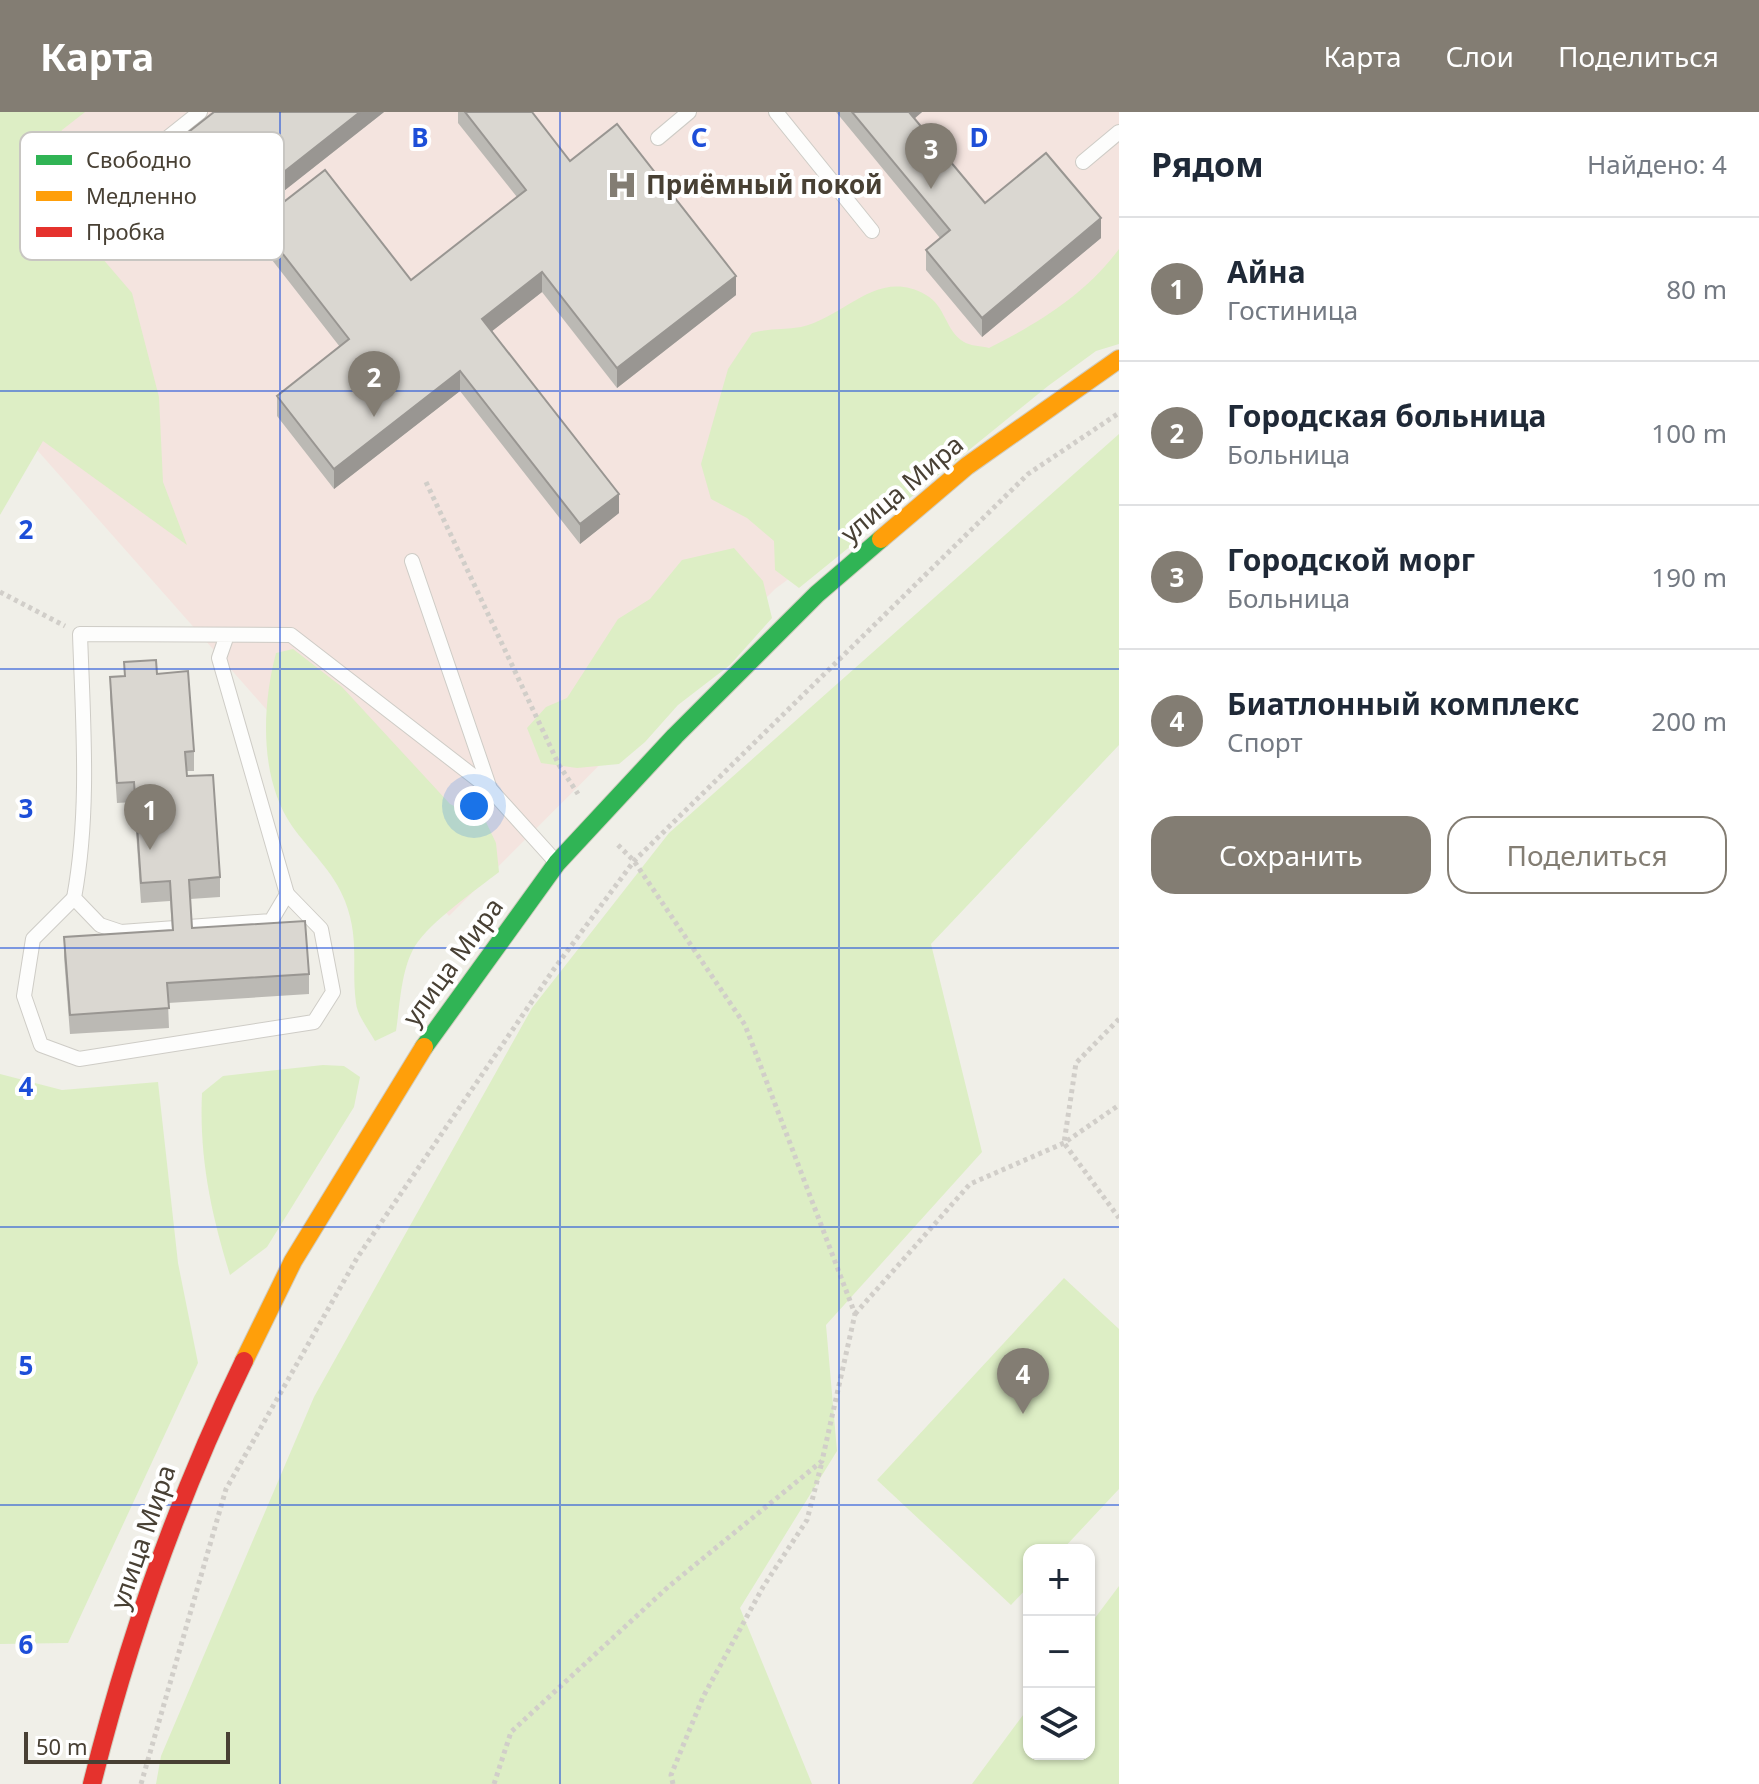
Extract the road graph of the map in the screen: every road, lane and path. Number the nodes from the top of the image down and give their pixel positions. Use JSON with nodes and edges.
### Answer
{"nodes":[{"id":1,"x":200,"y":112,"type":"edge"},
{"id":2,"x":689,"y":112,"type":"edge"},
{"id":3,"x":776,"y":112,"type":"edge"},
{"id":4,"x":175,"y":132,"type":"edge"},
{"id":5,"x":1119,"y":132,"type":"edge"},
{"id":6,"x":658,"y":138,"type":"dead end"},
{"id":7,"x":1083,"y":162,"type":"dead end"},
{"id":8,"x":872,"y":231,"type":"dead end"},
{"id":9,"x":1119,"y":359,"type":"edge"},
{"id":10,"x":1119,"y":413,"type":"edge"},
{"id":11,"x":426,"y":482,"type":"dead end"},
{"id":12,"x":412,"y":561,"type":"dead end"},
{"id":13,"x":0,"y":592,"type":"edge"},
{"id":14,"x":80,"y":634,"type":"junction"},
{"id":15,"x":227,"y":635,"type":"junction"},
{"id":16,"x":490,"y":789,"type":"junction"},
{"id":17,"x":595,"y":821,"type":"junction"},
{"id":18,"x":634,"y":861,"type":"junction"},
{"id":19,"x":557,"y":863,"type":"junction"},
{"id":20,"x":287,"y":894,"type":"junction"},
{"id":21,"x":74,"y":898,"type":"junction"},
{"id":22,"x":1119,"y":1019,"type":"edge"},
{"id":23,"x":1119,"y":1105,"type":"edge"},
{"id":24,"x":1064,"y":1143,"type":"junction"},
{"id":25,"x":1119,"y":1218,"type":"edge"},
{"id":26,"x":855,"y":1314,"type":"junction"},
{"id":27,"x":822,"y":1461,"type":"junction"},
{"id":28,"x":92,"y":1784,"type":"edge"},
{"id":29,"x":141,"y":1784,"type":"edge"},
{"id":30,"x":494,"y":1784,"type":"edge"},
{"id":31,"x":673,"y":1784,"type":"edge"}],
"edges":[{"from":1,"to":4,"type":"lane"},
{"from":2,"to":6,"type":"lane"},
{"from":3,"to":8,"type":"lane"},
{"from":5,"to":7,"type":"lane"},
{"from":9,"to":17,"type":"main road","name":"улица Мира"},
{"from":10,"to":18,"type":"path"},
{"from":11,"to":17,"type":"path"},
{"from":12,"to":16,"type":"lane"},
{"from":13,"to":14,"type":"path"},
{"from":14,"to":15,"type":"lane"},
{"from":14,"to":21,"type":"lane"},
{"from":15,"to":16,"type":"lane"},
{"from":15,"to":20,"type":"lane"},
{"from":16,"to":19,"type":"lane"},
{"from":17,"to":18,"type":"path"},
{"from":17,"to":19,"type":"main road","name":"улица Мира"},
{"from":18,"to":26,"type":"path"},
{"from":18,"to":29,"type":"path"},
{"from":19,"to":28,"type":"main road","name":"улица Мира"},
{"from":20,"to":21,"type":"lane"},
{"from":20,"to":21,"type":"lane"},
{"from":22,"to":24,"type":"path"},
{"from":23,"to":24,"type":"path"},
{"from":24,"to":25,"type":"path"},
{"from":24,"to":26,"type":"path"},
{"from":26,"to":27,"type":"path"},
{"from":27,"to":30,"type":"path"},
{"from":27,"to":31,"type":"path"}]}
